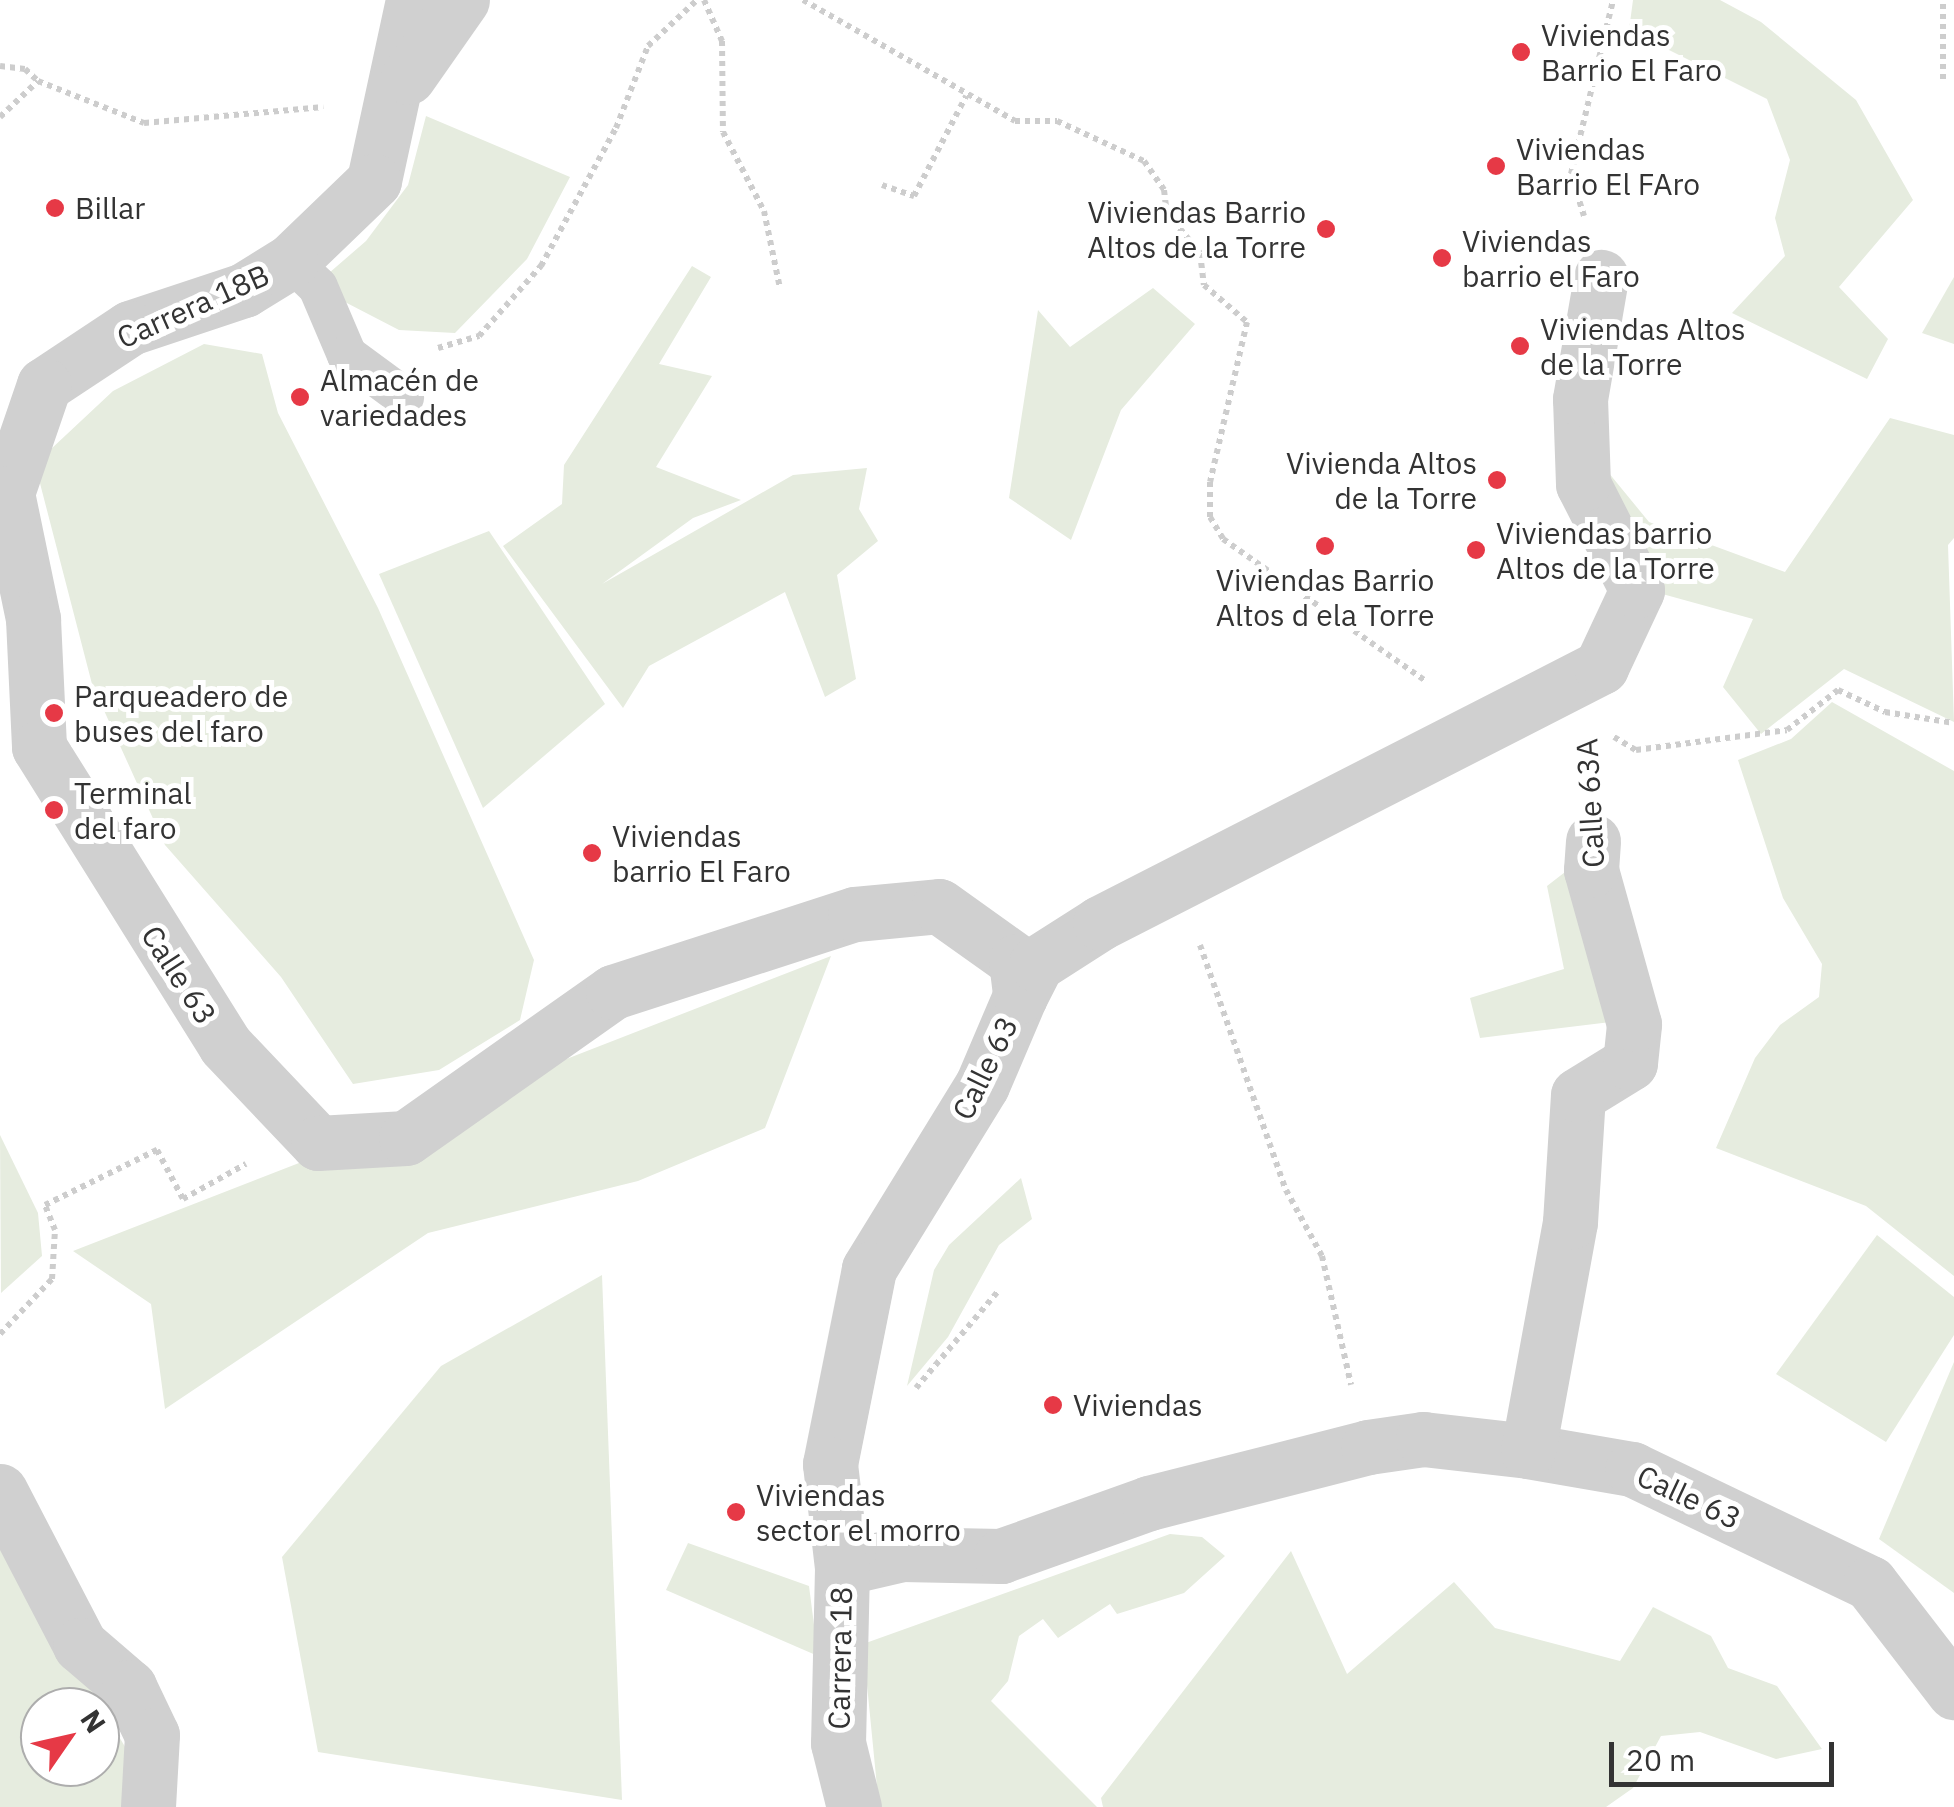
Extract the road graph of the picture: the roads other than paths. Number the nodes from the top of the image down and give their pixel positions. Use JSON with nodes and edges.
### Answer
{"nodes":[{"id":1,"x":413,"y":0,"type":"edge"},
{"id":2,"x":462,"y":0,"type":"edge"},
{"id":3,"x":398,"y":92,"type":"junction"},
{"id":4,"x":291,"y":261,"type":"junction"},
{"id":5,"x":1602,"y":277,"type":"dead end"},
{"id":6,"x":44,"y":386,"type":"joint"},
{"id":7,"x":404,"y":397,"type":"dead end"},
{"id":8,"x":19,"y":755,"type":"edge"},
{"id":9,"x":1592,"y":842,"type":"road end"},
{"id":10,"x":1020,"y":996,"type":"junction"},
{"id":11,"x":1528,"y":1451,"type":"junction"},
{"id":12,"x":0,"y":1491,"type":"edge"},
{"id":13,"x":842,"y":1568,"type":"junction"},
{"id":14,"x":1954,"y":1692,"type":"edge"},
{"id":15,"x":148,"y":1807,"type":"edge"},
{"id":16,"x":854,"y":1807,"type":"edge"}],
"edges":[{"from":1,"to":3,"type":"street","name":"Carrera 18B"},
{"from":2,"to":3,"type":"street"},
{"from":3,"to":4,"type":"street","name":"Carrera 18B"},
{"from":4,"to":6,"type":"street","name":"Carrera 18B"},
{"from":4,"to":7,"type":"lane"},
{"from":5,"to":10,"type":"street"},
{"from":6,"to":8,"type":"street","name":"Calle 63"},
{"from":8,"to":10,"type":"street","name":"Calle 63"},
{"from":9,"to":11,"type":"street","name":"Calle 63A"},
{"from":10,"to":13,"type":"street","name":"Calle 63"},
{"from":11,"to":13,"type":"street","name":"Calle 63"},
{"from":11,"to":14,"type":"street","name":"Calle 63"},
{"from":12,"to":15,"type":"street"},
{"from":13,"to":16,"type":"street","name":"Carrera 18"}]}
